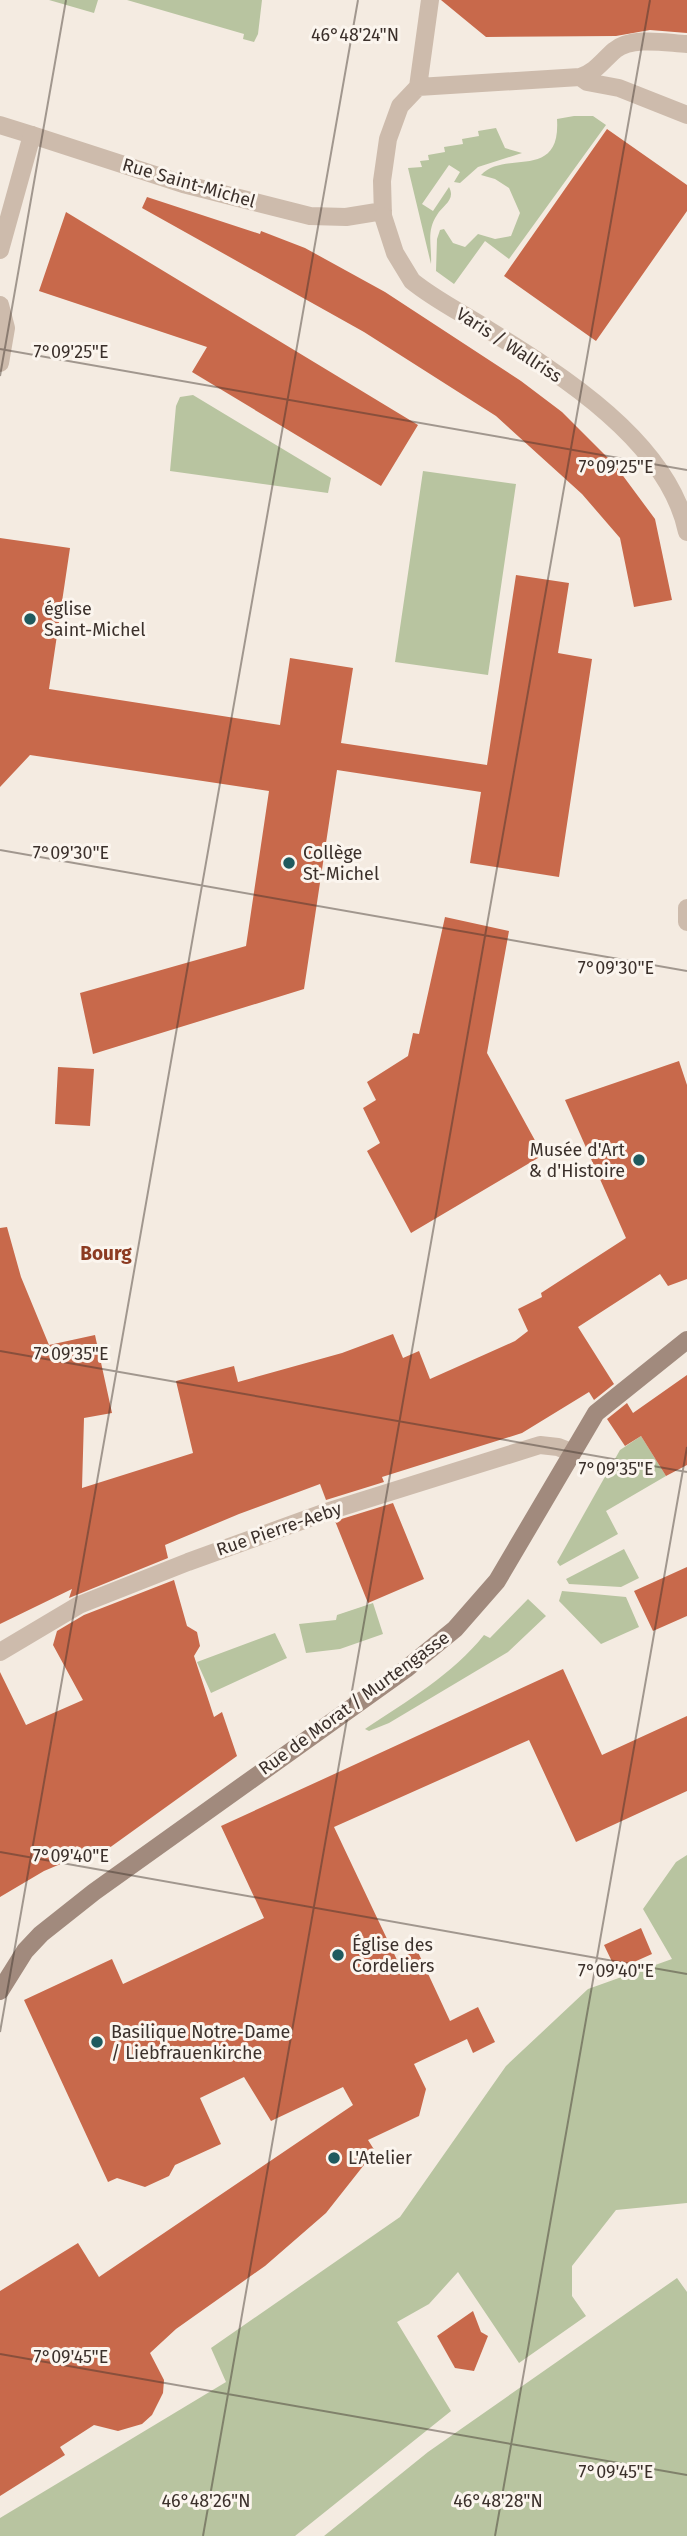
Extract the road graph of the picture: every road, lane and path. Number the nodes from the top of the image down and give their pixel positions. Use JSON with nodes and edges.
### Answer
{"nodes":[{"id":1,"x":430,"y":0,"type":"edge"},
{"id":2,"x":687,"y":44,"type":"edge"},
{"id":3,"x":580,"y":77,"type":"junction"},
{"id":4,"x":418,"y":87,"type":"junction"},
{"id":5,"x":687,"y":115,"type":"edge"},
{"id":6,"x":0,"y":125,"type":"edge"},
{"id":7,"x":32,"y":135,"type":"junction"},
{"id":8,"x":383,"y":214,"type":"junction"},
{"id":9,"x":0,"y":250,"type":"edge"},
{"id":10,"x":0,"y":305,"type":"edge"},
{"id":11,"x":0,"y":363,"type":"edge"},
{"id":12,"x":687,"y":532,"type":"edge"},
{"id":13,"x":687,"y":908,"type":"edge"},
{"id":14,"x":687,"y":922,"type":"edge"},
{"id":15,"x":687,"y":1340,"type":"edge"},
{"id":16,"x":571,"y":1452,"type":"junction"},
{"id":17,"x":0,"y":1651,"type":"edge"},
{"id":18,"x":0,"y":1991,"type":"edge"}],
"edges":[{"from":1,"to":4,"type":"street"},
{"from":2,"to":3,"type":"street"},
{"from":3,"to":4,"type":"street"},
{"from":3,"to":5,"type":"street"},
{"from":4,"to":8,"type":"street","name":"Varis / Wallriss"},
{"from":6,"to":7,"type":"street","name":"Rue Saint-Michel"},
{"from":7,"to":8,"type":"street","name":"Rue Saint-Michel"},
{"from":7,"to":9,"type":"street"},
{"from":8,"to":12,"type":"street","name":"Varis / Wallriss"},
{"from":10,"to":11,"type":"street"},
{"from":13,"to":14,"type":"street"},
{"from":15,"to":16,"type":"main road","name":"Rue de Morat / Murtengasse"},
{"from":16,"to":17,"type":"street","name":"Rue Pierre-Aeby"},
{"from":16,"to":18,"type":"main road","name":"Rue de Morat / Murtengasse"}]}
